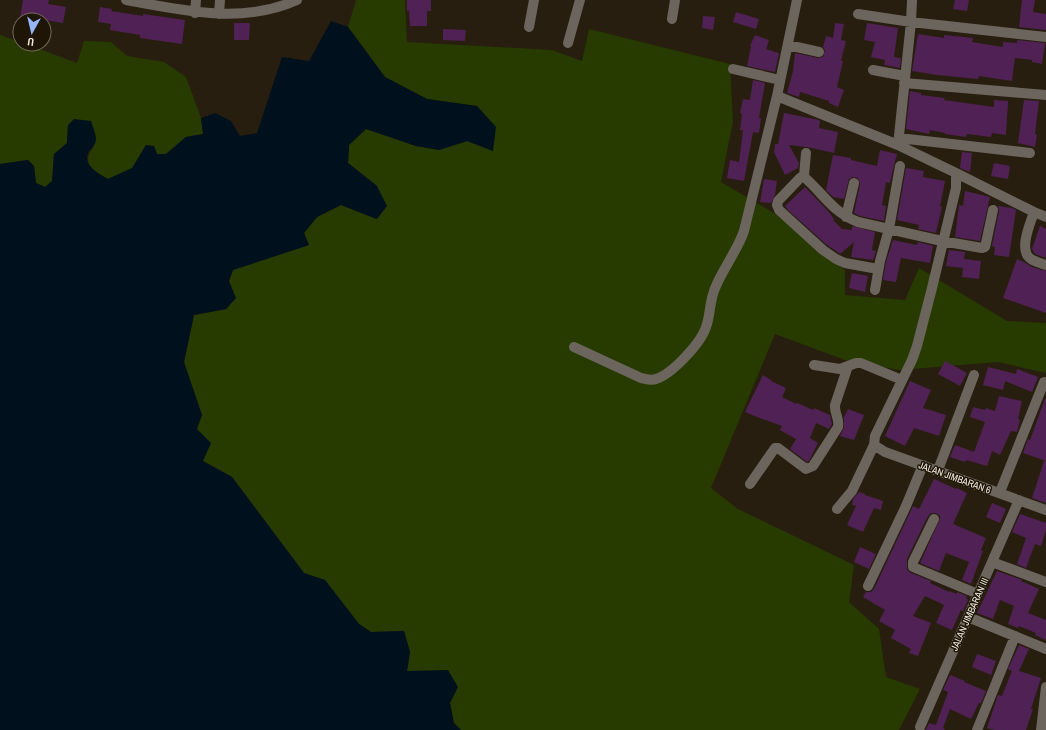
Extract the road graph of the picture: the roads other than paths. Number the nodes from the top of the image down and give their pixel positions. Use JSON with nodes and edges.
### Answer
{"nodes":[{"id":1,"x":130,"y":0,"type":"edge"},
{"id":2,"x":196,"y":0,"type":"edge"},
{"id":3,"x":220,"y":0,"type":"edge"},
{"id":4,"x":297,"y":0,"type":"edge"},
{"id":5,"x":534,"y":0,"type":"edge"},
{"id":6,"x":580,"y":0,"type":"edge"},
{"id":7,"x":675,"y":0,"type":"edge"},
{"id":8,"x":797,"y":0,"type":"edge"},
{"id":9,"x":912,"y":0,"type":"edge"},
{"id":10,"x":195,"y":13,"type":"junction"},
{"id":11,"x":219,"y":14,"type":"junction"},
{"id":12,"x":858,"y":14,"type":"dead end"},
{"id":13,"x":672,"y":19,"type":"dead end"},
{"id":14,"x":911,"y":22,"type":"junction"},
{"id":15,"x":529,"y":27,"type":"dead end"},
{"id":16,"x":1046,"y":37,"type":"edge"},
{"id":17,"x":568,"y":43,"type":"dead end"},
{"id":18,"x":788,"y":45,"type":"junction"},
{"id":19,"x":819,"y":52,"type":"dead end"},
{"id":20,"x":733,"y":69,"type":"dead end"},
{"id":21,"x":873,"y":70,"type":"dead end"},
{"id":22,"x":780,"y":80,"type":"junction"},
{"id":23,"x":904,"y":80,"type":"junction"},
{"id":24,"x":1046,"y":95,"type":"edge"},
{"id":25,"x":777,"y":96,"type":"junction"},
{"id":26,"x":899,"y":142,"type":"junction"},
{"id":27,"x":806,"y":153,"type":"dead end"},
{"id":28,"x":1030,"y":154,"type":"dead end"},
{"id":29,"x":900,"y":166,"type":"dead end"},
{"id":30,"x":956,"y":173,"type":"junction"},
{"id":31,"x":804,"y":176,"type":"junction"},
{"id":32,"x":854,"y":183,"type":"dead end"},
{"id":33,"x":993,"y":210,"type":"dead end"},
{"id":34,"x":1034,"y":212,"type":"junction"},
{"id":35,"x":846,"y":217,"type":"junction"},
{"id":36,"x":1046,"y":217,"type":"edge"},
{"id":37,"x":889,"y":229,"type":"junction"},
{"id":38,"x":942,"y":241,"type":"junction"},
{"id":39,"x":1046,"y":265,"type":"edge"},
{"id":40,"x":878,"y":269,"type":"junction"},
{"id":41,"x":875,"y":290,"type":"dead end"},
{"id":42,"x":574,"y":347,"type":"dead end"},
{"id":43,"x":814,"y":365,"type":"dead end"},
{"id":44,"x":848,"y":366,"type":"junction"},
{"id":45,"x":974,"y":375,"type":"dead end"},
{"id":46,"x":902,"y":380,"type":"junction"},
{"id":47,"x":1044,"y":382,"type":"dead end"},
{"id":48,"x":874,"y":441,"type":"junction"},
{"id":49,"x":923,"y":465,"type":"junction"},
{"id":50,"x":938,"y":470,"type":"junction"},
{"id":51,"x":750,"y":484,"type":"dead end"},
{"id":52,"x":1000,"y":492,"type":"junction"},
{"id":53,"x":1019,"y":500,"type":"junction"},
{"id":54,"x":837,"y":509,"type":"dead end"},
{"id":55,"x":1046,"y":510,"type":"edge"},
{"id":56,"x":934,"y":518,"type":"dead end"},
{"id":57,"x":992,"y":562,"type":"junction"},
{"id":58,"x":1046,"y":582,"type":"edge"},
{"id":59,"x":868,"y":586,"type":"dead end"},
{"id":60,"x":978,"y":594,"type":"junction"},
{"id":61,"x":968,"y":617,"type":"junction"},
{"id":62,"x":1015,"y":636,"type":"junction"},
{"id":63,"x":1046,"y":648,"type":"edge"},
{"id":64,"x":1046,"y":687,"type":"edge"},
{"id":65,"x":1045,"y":709,"type":"edge"},
{"id":66,"x":920,"y":727,"type":"dead end"},
{"id":67,"x":977,"y":730,"type":"edge"},
{"id":68,"x":1041,"y":730,"type":"edge"}],
"edges":[{"from":1,"to":10,"type":"street"},
{"from":2,"to":10,"type":"street"},
{"from":3,"to":11,"type":"street"},
{"from":4,"to":11,"type":"street"},
{"from":5,"to":15,"type":"street"},
{"from":6,"to":17,"type":"street"},
{"from":7,"to":13,"type":"street"},
{"from":8,"to":18,"type":"street"},
{"from":9,"to":14,"type":"street"},
{"from":10,"to":11,"type":"street"},
{"from":12,"to":14,"type":"street"},
{"from":14,"to":16,"type":"street"},
{"from":14,"to":23,"type":"street"},
{"from":18,"to":19,"type":"street"},
{"from":18,"to":22,"type":"street"},
{"from":20,"to":22,"type":"street"},
{"from":21,"to":23,"type":"street"},
{"from":22,"to":25,"type":"street"},
{"from":23,"to":24,"type":"street"},
{"from":23,"to":26,"type":"street"},
{"from":25,"to":26,"type":"street"},
{"from":25,"to":42,"type":"street"},
{"from":26,"to":28,"type":"street"},
{"from":26,"to":30,"type":"street"},
{"from":27,"to":31,"type":"street"},
{"from":29,"to":37,"type":"street"},
{"from":30,"to":34,"type":"street"},
{"from":30,"to":38,"type":"street"},
{"from":31,"to":35,"type":"street"},
{"from":31,"to":40,"type":"street"},
{"from":32,"to":35,"type":"street"},
{"from":33,"to":38,"type":"street"},
{"from":34,"to":36,"type":"street"},
{"from":34,"to":39,"type":"street"},
{"from":35,"to":37,"type":"street"},
{"from":37,"to":38,"type":"street"},
{"from":37,"to":40,"type":"street"},
{"from":38,"to":46,"type":"street"},
{"from":40,"to":41,"type":"street"},
{"from":43,"to":44,"type":"street"},
{"from":44,"to":46,"type":"street"},
{"from":44,"to":51,"type":"street"},
{"from":45,"to":50,"type":"street"},
{"from":46,"to":48,"type":"street"},
{"from":47,"to":52,"type":"street"},
{"from":48,"to":49,"type":"street","name":"JALAN JIMBARAN 6"},
{"from":48,"to":54,"type":"street"},
{"from":49,"to":50,"type":"street","name":"JALAN JIMBARAN 6"},
{"from":49,"to":59,"type":"street"},
{"from":50,"to":52,"type":"street","name":"JALAN JIMBARAN 6"},
{"from":52,"to":53,"type":"street","name":"JALAN JIMBARAN 6"},
{"from":53,"to":55,"type":"street","name":"JALAN JIMBARAN 6"},
{"from":53,"to":57,"type":"street","name":"JALAN JIMBARAN III"},
{"from":56,"to":60,"type":"street"},
{"from":57,"to":58,"type":"street"},
{"from":57,"to":60,"type":"street","name":"JALAN JIMBARAN III"},
{"from":60,"to":61,"type":"street","name":"JALAN JIMBARAN III"},
{"from":61,"to":62,"type":"street"},
{"from":61,"to":66,"type":"street","name":"JALAN JIMBARAN III"},
{"from":62,"to":63,"type":"street"},
{"from":62,"to":67,"type":"street"},
{"from":64,"to":65,"type":"street"},
{"from":65,"to":68,"type":"street"}]}
